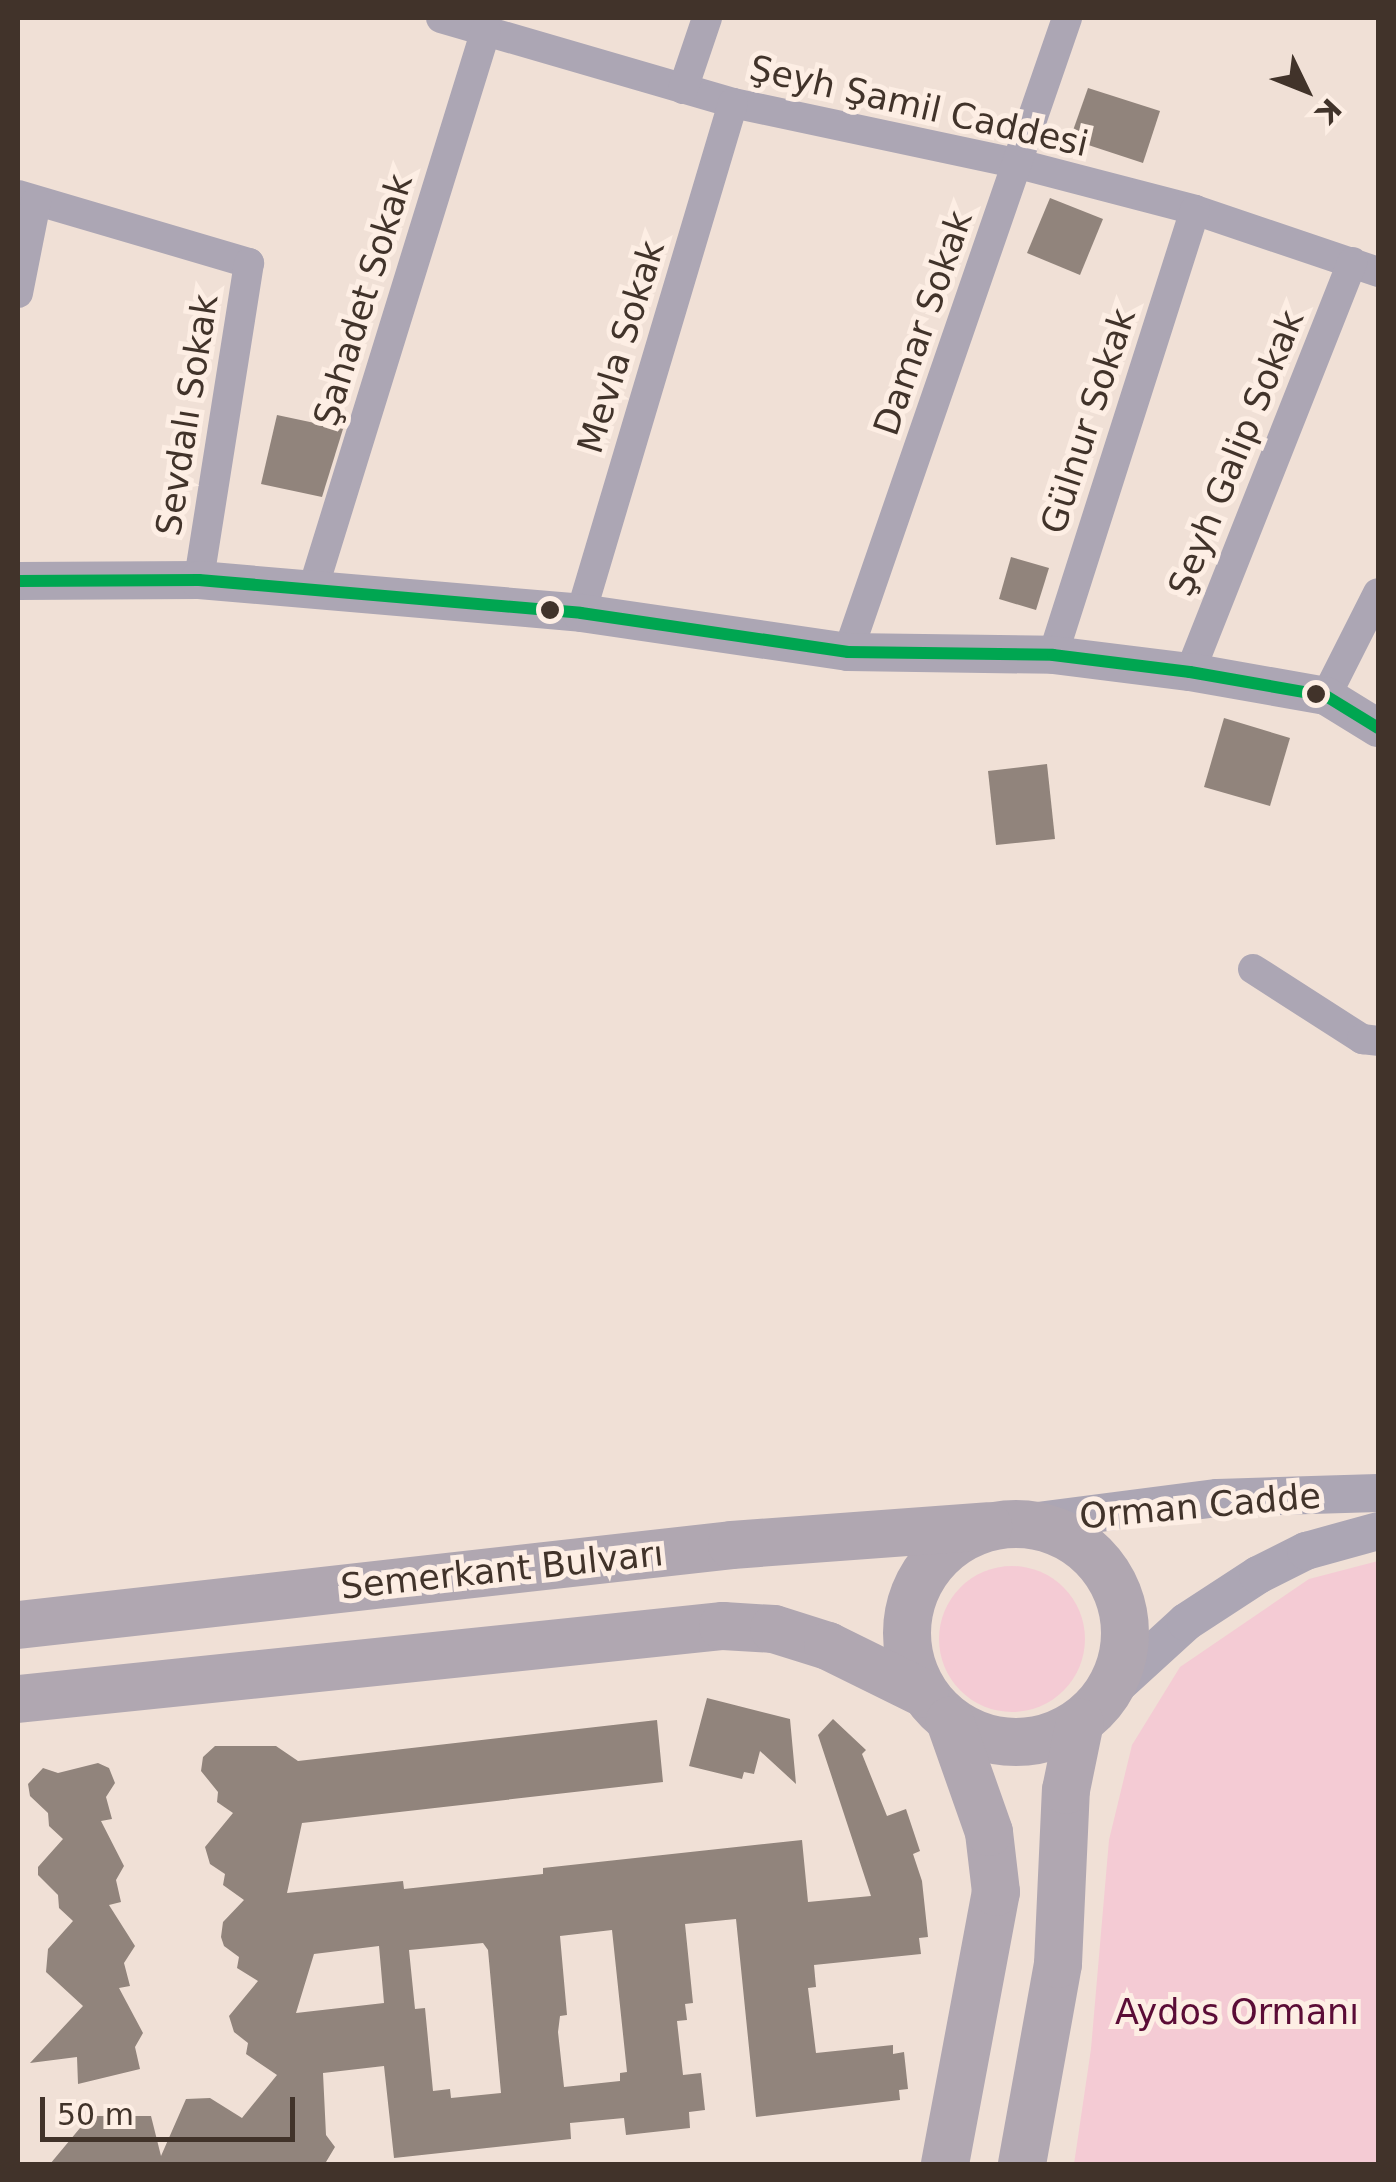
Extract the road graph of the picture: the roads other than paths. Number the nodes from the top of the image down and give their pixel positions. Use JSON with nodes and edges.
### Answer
{"nodes":[{"id":1,"x":442,"y":18,"type":"edge"},
{"id":2,"x":707,"y":18,"type":"edge"},
{"id":3,"x":1067,"y":18,"type":"edge"},
{"id":4,"x":486,"y":30,"type":"junction"},
{"id":5,"x":684,"y":89,"type":"junction"},
{"id":6,"x":733,"y":104,"type":"junction"},
{"id":7,"x":1019,"y":164,"type":"junction"},
{"id":8,"x":27,"y":198,"type":"edge"},
{"id":9,"x":1195,"y":210,"type":"junction"},
{"id":10,"x":1365,"y":267,"type":"edge"},
{"id":11,"x":18,"y":293,"type":"edge"},
{"id":12,"x":199,"y":580,"type":"junction"},
{"id":13,"x":18,"y":582,"type":"edge"},
{"id":14,"x":312,"y":592,"type":"junction"},
{"id":15,"x":1378,"y":592,"type":"edge"},
{"id":16,"x":582,"y":613,"type":"junction"},
{"id":17,"x":848,"y":652,"type":"junction"},
{"id":18,"x":1052,"y":655,"type":"junction"},
{"id":19,"x":1190,"y":672,"type":"junction"},
{"id":20,"x":1326,"y":696,"type":"junction"},
{"id":21,"x":1378,"y":728,"type":"edge"},
{"id":22,"x":1252,"y":969,"type":"dead end"},
{"id":23,"x":1378,"y":1041,"type":"edge"},
{"id":24,"x":1378,"y":1492,"type":"edge"},
{"id":25,"x":1005,"y":1524,"type":"junction"},
{"id":26,"x":1378,"y":1531,"type":"edge"},
{"id":27,"x":18,"y":1625,"type":"edge"},
{"id":28,"x":18,"y":1700,"type":"edge"},
{"id":29,"x":937,"y":1707,"type":"junction"},
{"id":30,"x":1092,"y":1709,"type":"junction"},
{"id":31,"x":945,"y":2164,"type":"edge"},
{"id":32,"x":1022,"y":2164,"type":"edge"}],
"edges":[{"from":1,"to":4,"type":"street","name":"Şeyh Şamil Caddesi"},
{"from":2,"to":5,"type":"street"},
{"from":3,"to":7,"type":"street","name":"Damar Sokak"},
{"from":4,"to":5,"type":"street","name":"Şeyh Şamil Caddesi"},
{"from":4,"to":14,"type":"street","name":"Şahadet Sokak"},
{"from":5,"to":6,"type":"street","name":"Şeyh Şamil Caddesi"},
{"from":6,"to":7,"type":"street","name":"Şeyh Şamil Caddesi"},
{"from":6,"to":16,"type":"street","name":"Mevla Sokak"},
{"from":7,"to":9,"type":"street","name":"Şeyh Şamil Caddesi"},
{"from":7,"to":17,"type":"street","name":"Damar Sokak"},
{"from":8,"to":11,"type":"street"},
{"from":8,"to":12,"type":"street","name":"Sevdalı Sokak"},
{"from":9,"to":10,"type":"street","name":"Şeyh Şamil Caddesi"},
{"from":9,"to":18,"type":"street","name":"Gülnur Sokak"},
{"from":10,"to":19,"type":"street","name":"Şeyh Galip Sokak"},
{"from":12,"to":13,"type":"street"},
{"from":12,"to":14,"type":"street"},
{"from":14,"to":16,"type":"street"},
{"from":15,"to":20,"type":"street"},
{"from":16,"to":17,"type":"street"},
{"from":17,"to":18,"type":"street"},
{"from":18,"to":19,"type":"street"},
{"from":19,"to":20,"type":"street"},
{"from":20,"to":21,"type":"street"},
{"from":22,"to":23,"type":"street"},
{"from":24,"to":25,"type":"street","name":"Orman Cadde"},
{"from":25,"to":27,"type":"main road","name":"Semerkant Bulvarı"},
{"from":25,"to":29,"type":"main road"},
{"from":25,"to":30,"type":"main road"},
{"from":26,"to":30,"type":"street","name":"Orman Cadde"},
{"from":28,"to":29,"type":"main road"},
{"from":29,"to":30,"type":"main road"},
{"from":29,"to":31,"type":"main road"},
{"from":30,"to":32,"type":"main road"}]}
